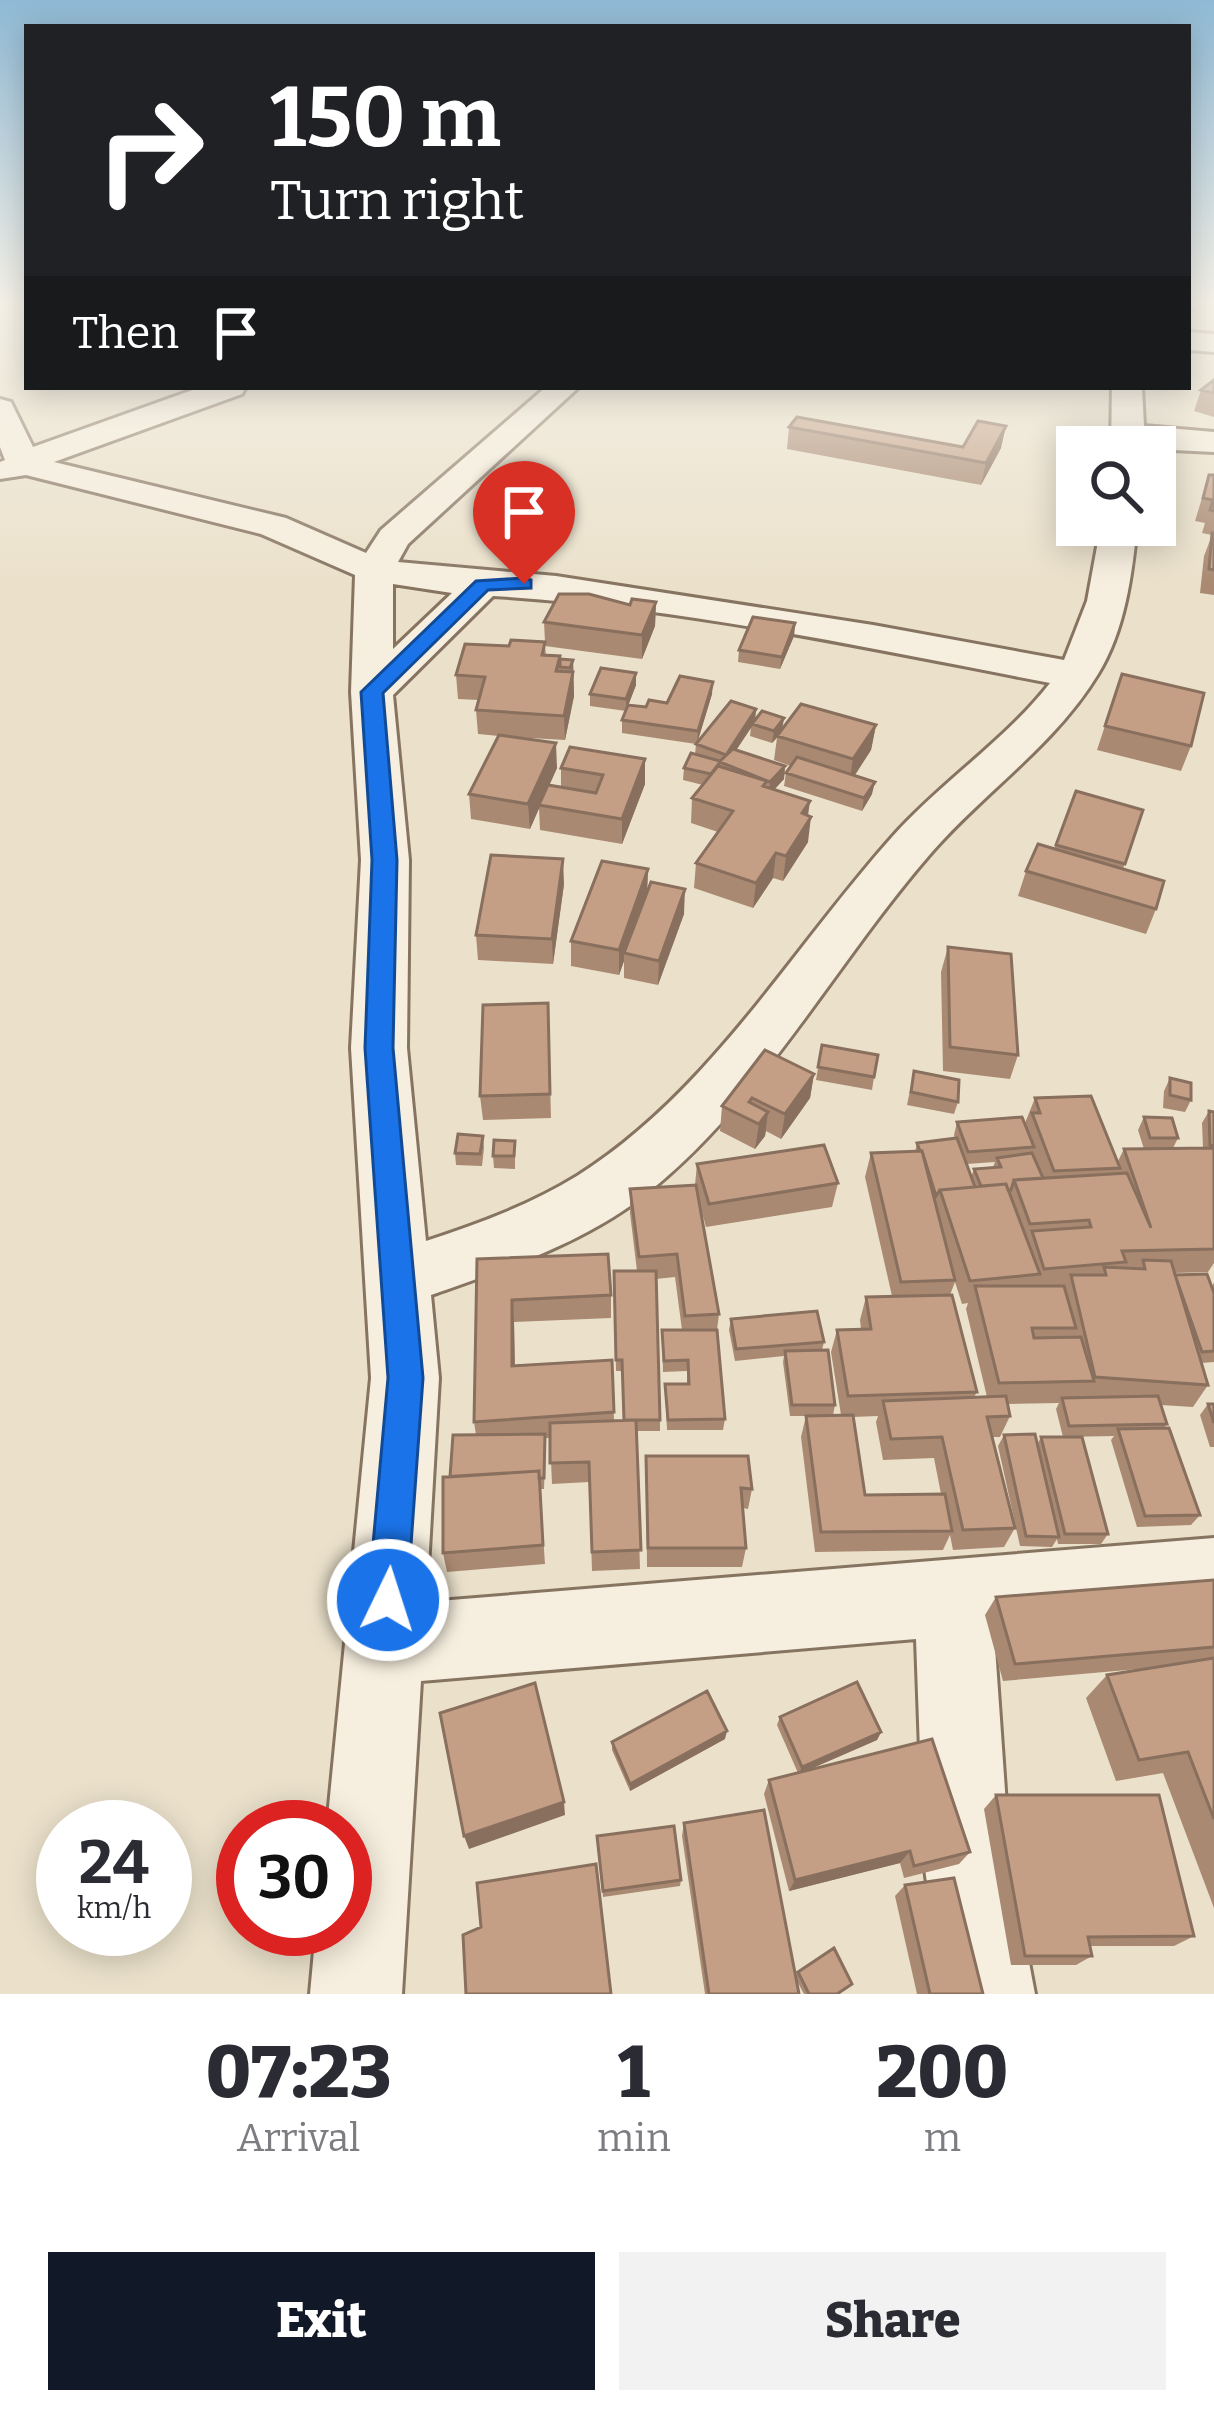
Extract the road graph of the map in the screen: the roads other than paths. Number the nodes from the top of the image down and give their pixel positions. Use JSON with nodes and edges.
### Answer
{"nodes":[{"id":1,"x":199,"y":398,"type":"edge"},
{"id":2,"x":552,"y":398,"type":"edge"},
{"id":3,"x":0,"y":409,"type":"edge"},
{"id":4,"x":1176,"y":441,"type":"edge"},
{"id":5,"x":1214,"y":442,"type":"edge"},
{"id":6,"x":12,"y":469,"type":"edge"},
{"id":7,"x":1115,"y":546,"type":"edge"},
{"id":8,"x":374,"y":570,"type":"junction"},
{"id":9,"x":482,"y":585,"type":"junction"},
{"id":10,"x":1076,"y":675,"type":"junction"},
{"id":11,"x":372,"y":692,"type":"junction"},
{"id":12,"x":400,"y":1277,"type":"junction"},
{"id":13,"x":1214,"y":1576,"type":"edge"},
{"id":14,"x":953,"y":1598,"type":"junction"},
{"id":15,"x":384,"y":1645,"type":"junction"},
{"id":16,"x":356,"y":1994,"type":"edge"},
{"id":17,"x":989,"y":1994,"type":"edge"}],
"edges":[{"from":1,"to":6,"type":"street"},
{"from":2,"to":8,"type":"street"},
{"from":3,"to":6,"type":"street"},
{"from":4,"to":5,"type":"street"},
{"from":6,"to":8,"type":"street"},
{"from":7,"to":10,"type":"street"},
{"from":8,"to":9,"type":"street"},
{"from":8,"to":11,"type":"street"},
{"from":9,"to":10,"type":"street"},
{"from":9,"to":11,"type":"street"},
{"from":10,"to":12,"type":"street"},
{"from":11,"to":12,"type":"street"},
{"from":12,"to":15,"type":"street"},
{"from":13,"to":14,"type":"street"},
{"from":14,"to":15,"type":"street"},
{"from":14,"to":17,"type":"street"},
{"from":15,"to":16,"type":"street"}]}
